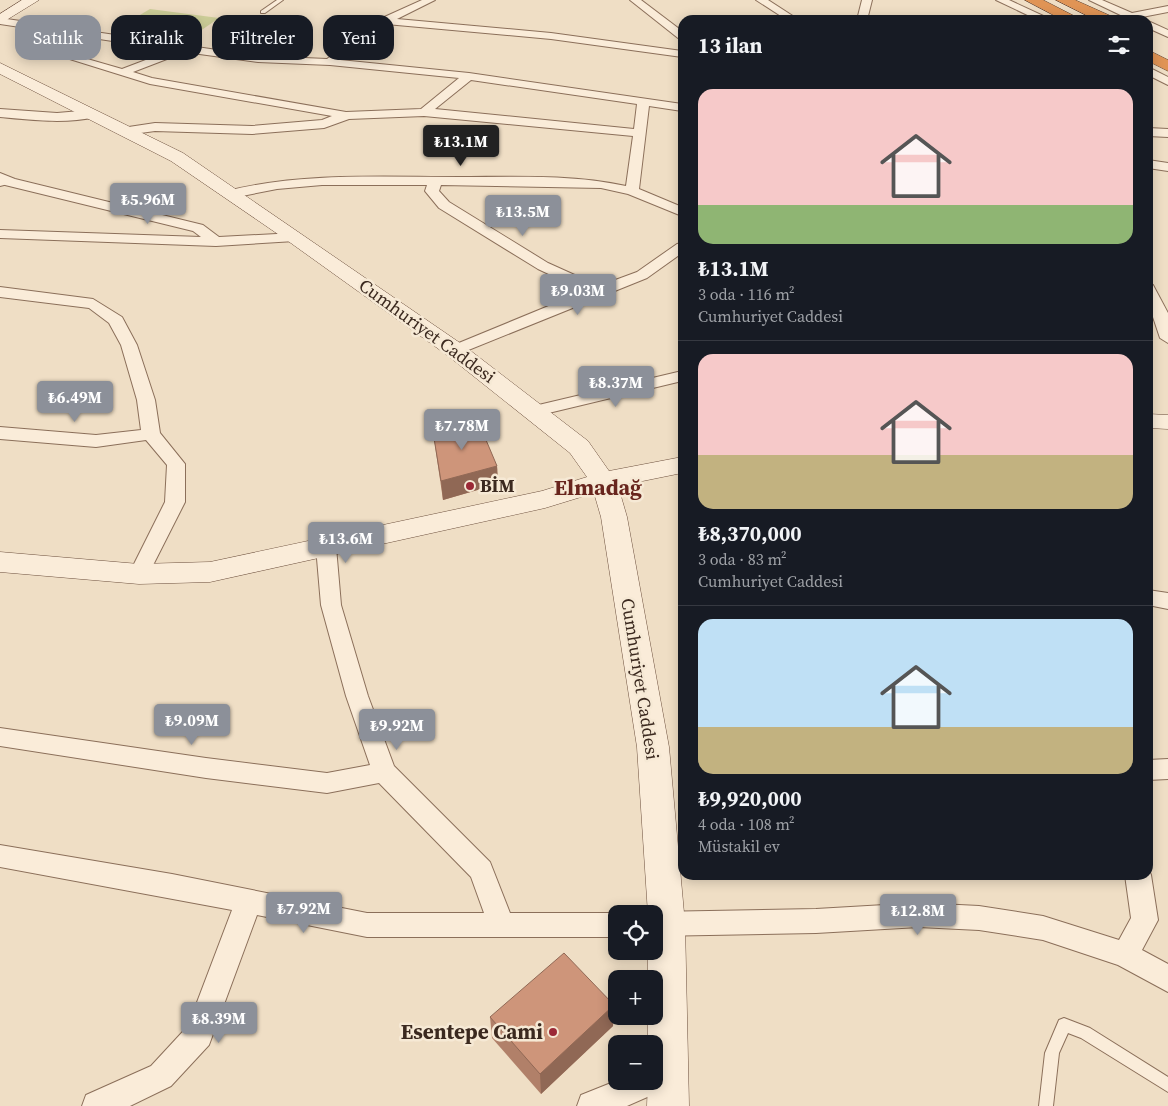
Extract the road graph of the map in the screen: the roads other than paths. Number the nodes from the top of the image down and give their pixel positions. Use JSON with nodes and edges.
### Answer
{"nodes":[{"id":1,"x":31,"y":0,"type":"edge"},
{"id":2,"x":280,"y":0,"type":"edge"},
{"id":3,"x":430,"y":0,"type":"edge"},
{"id":4,"x":635,"y":0,"type":"edge"},
{"id":5,"x":761,"y":0,"type":"edge"},
{"id":6,"x":867,"y":0,"type":"edge"},
{"id":7,"x":1001,"y":0,"type":"edge"},
{"id":8,"x":1032,"y":0,"type":"edge"},
{"id":9,"x":1064,"y":0,"type":"edge"},
{"id":10,"x":1094,"y":0,"type":"edge"},
{"id":11,"x":1168,"y":9,"type":"edge"},
{"id":12,"x":263,"y":12,"type":"dead end"},
{"id":13,"x":786,"y":15,"type":"edge"},
{"id":14,"x":863,"y":15,"type":"edge"},
{"id":15,"x":1036,"y":15,"type":"edge"},
{"id":16,"x":1064,"y":15,"type":"edge"},
{"id":17,"x":1097,"y":15,"type":"edge"},
{"id":18,"x":1129,"y":15,"type":"edge"},
{"id":19,"x":1147,"y":15,"type":"edge"},
{"id":20,"x":394,"y":16,"type":"edge"},
{"id":21,"x":0,"y":21,"type":"edge"},
{"id":22,"x":394,"y":22,"type":"edge"},
{"id":23,"x":1153,"y":26,"type":"edge"},
{"id":24,"x":678,"y":33,"type":"edge"},
{"id":25,"x":1168,"y":34,"type":"edge"},
{"id":26,"x":111,"y":38,"type":"edge"},
{"id":27,"x":1153,"y":41,"type":"edge"},
{"id":28,"x":1168,"y":49,"type":"edge"},
{"id":29,"x":202,"y":51,"type":"edge"},
{"id":30,"x":678,"y":53,"type":"edge"},
{"id":31,"x":1153,"y":58,"type":"edge"},
{"id":32,"x":79,"y":60,"type":"edge"},
{"id":33,"x":156,"y":60,"type":"edge"},
{"id":34,"x":333,"y":60,"type":"edge"},
{"id":35,"x":330,"y":62,"type":"junction"},
{"id":36,"x":1168,"y":66,"type":"edge"},
{"id":37,"x":0,"y":68,"type":"edge"},
{"id":38,"x":122,"y":73,"type":"junction"},
{"id":39,"x":1153,"y":73,"type":"edge"},
{"id":40,"x":469,"y":76,"type":"junction"},
{"id":41,"x":1168,"y":82,"type":"edge"},
{"id":42,"x":643,"y":102,"type":"junction"},
{"id":43,"x":678,"y":106,"type":"edge"},
{"id":44,"x":424,"y":112,"type":"junction"},
{"id":45,"x":0,"y":113,"type":"edge"},
{"id":46,"x":92,"y":114,"type":"junction"},
{"id":47,"x":347,"y":116,"type":"junction"},
{"id":48,"x":126,"y":131,"type":"junction"},
{"id":49,"x":1153,"y":132,"type":"edge"},
{"id":50,"x":639,"y":133,"type":"junction"},
{"id":51,"x":1168,"y":133,"type":"edge"},
{"id":52,"x":1153,"y":165,"type":"edge"},
{"id":53,"x":1168,"y":167,"type":"edge"},
{"id":54,"x":3,"y":181,"type":"edge"},
{"id":55,"x":435,"y":182,"type":"junction"},
{"id":56,"x":632,"y":191,"type":"junction"},
{"id":57,"x":232,"y":194,"type":"junction"},
{"id":58,"x":678,"y":210,"type":"edge"},
{"id":59,"x":0,"y":234,"type":"edge"},
{"id":60,"x":295,"y":236,"type":"junction"},
{"id":61,"x":216,"y":242,"type":"junction"},
{"id":62,"x":678,"y":250,"type":"edge"},
{"id":63,"x":598,"y":291,"type":"junction"},
{"id":64,"x":0,"y":292,"type":"edge"},
{"id":65,"x":1153,"y":297,"type":"edge"},
{"id":66,"x":1168,"y":338,"type":"edge"},
{"id":67,"x":455,"y":350,"type":"junction"},
{"id":68,"x":678,"y":377,"type":"edge"},
{"id":69,"x":536,"y":411,"type":"junction"},
{"id":70,"x":1153,"y":421,"type":"edge"},
{"id":71,"x":1168,"y":422,"type":"edge"},
{"id":72,"x":0,"y":433,"type":"edge"},
{"id":73,"x":150,"y":434,"type":"junction"},
{"id":74,"x":678,"y":466,"type":"edge"},
{"id":75,"x":604,"y":481,"type":"junction"},
{"id":76,"x":326,"y":547,"type":"junction"},
{"id":77,"x":0,"y":562,"type":"edge"},
{"id":78,"x":139,"y":574,"type":"junction"},
{"id":79,"x":1153,"y":599,"type":"edge"},
{"id":80,"x":1168,"y":601,"type":"edge"},
{"id":81,"x":0,"y":737,"type":"edge"},
{"id":82,"x":1168,"y":769,"type":"edge"},
{"id":83,"x":1153,"y":770,"type":"edge"},
{"id":84,"x":384,"y":772,"type":"junction"},
{"id":85,"x":0,"y":856,"type":"edge"},
{"id":86,"x":1139,"y":880,"type":"edge"},
{"id":87,"x":249,"y":902,"type":"junction"},
{"id":88,"x":660,"y":905,"type":"edge"},
{"id":89,"x":663,"y":924,"type":"edge"},
{"id":90,"x":608,"y":925,"type":"edge"},
{"id":91,"x":502,"y":926,"type":"junction"},
{"id":92,"x":1125,"y":955,"type":"junction"},
{"id":93,"x":660,"y":960,"type":"edge"},
{"id":94,"x":1168,"y":979,"type":"edge"},
{"id":95,"x":659,"y":1035,"type":"edge"},
{"id":96,"x":1168,"y":1085,"type":"edge"},
{"id":97,"x":630,"y":1090,"type":"edge"},
{"id":98,"x":662,"y":1090,"type":"edge"},
{"id":99,"x":97,"y":1106,"type":"edge"},
{"id":100,"x":592,"y":1106,"type":"edge"},
{"id":101,"x":668,"y":1106,"type":"edge"},
{"id":102,"x":1046,"y":1106,"type":"edge"}],
"edges":[{"from":1,"to":21,"type":"street"},
{"from":2,"to":12,"type":"lane"},
{"from":3,"to":20,"type":"street"},
{"from":4,"to":24,"type":"street"},
{"from":5,"to":13,"type":"street"},
{"from":6,"to":14,"type":"street"},
{"from":7,"to":15,"type":"street"},
{"from":8,"to":16,"type":"highway"},
{"from":9,"to":17,"type":"highway"},
{"from":10,"to":18,"type":"street"},
{"from":11,"to":19,"type":"street"},
{"from":21,"to":26,"type":"street"},
{"from":22,"to":30,"type":"street"},
{"from":23,"to":25,"type":"street"},
{"from":27,"to":28,"type":"highway"},
{"from":29,"to":35,"type":"street"},
{"from":31,"to":36,"type":"highway"},
{"from":32,"to":38,"type":"street"},
{"from":33,"to":38,"type":"street"},
{"from":34,"to":35,"type":"street"},
{"from":35,"to":40,"type":"street"},
{"from":37,"to":46,"type":"street","name":"Cumhuriyet Caddesi"},
{"from":38,"to":47,"type":"street"},
{"from":39,"to":41,"type":"street"},
{"from":40,"to":42,"type":"street"},
{"from":40,"to":44,"type":"street"},
{"from":42,"to":43,"type":"street"},
{"from":42,"to":50,"type":"street"},
{"from":44,"to":47,"type":"street"},
{"from":44,"to":50,"type":"street"},
{"from":45,"to":46,"type":"street"},
{"from":46,"to":48,"type":"street","name":"Cumhuriyet Caddesi"},
{"from":47,"to":48,"type":"street"},
{"from":48,"to":57,"type":"street","name":"Cumhuriyet Caddesi"},
{"from":49,"to":51,"type":"street"},
{"from":50,"to":56,"type":"street"},
{"from":52,"to":53,"type":"street"},
{"from":54,"to":61,"type":"street"},
{"from":55,"to":56,"type":"street"},
{"from":55,"to":57,"type":"street"},
{"from":55,"to":63,"type":"street"},
{"from":56,"to":58,"type":"street"},
{"from":57,"to":60,"type":"street","name":"Cumhuriyet Caddesi"},
{"from":59,"to":61,"type":"street"},
{"from":60,"to":61,"type":"street"},
{"from":60,"to":67,"type":"street","name":"Cumhuriyet Caddesi"},
{"from":62,"to":63,"type":"street"},
{"from":63,"to":67,"type":"street"},
{"from":64,"to":73,"type":"street"},
{"from":65,"to":66,"type":"street"},
{"from":67,"to":69,"type":"street","name":"Cumhuriyet Caddesi"},
{"from":68,"to":69,"type":"street"},
{"from":69,"to":75,"type":"street","name":"Cumhuriyet Caddesi"},
{"from":70,"to":71,"type":"street"},
{"from":72,"to":73,"type":"street"},
{"from":73,"to":78,"type":"street"},
{"from":74,"to":75,"type":"street"},
{"from":75,"to":76,"type":"street"},
{"from":75,"to":88,"type":"street","name":"Cumhuriyet Caddesi"},
{"from":76,"to":78,"type":"street"},
{"from":76,"to":84,"type":"street"},
{"from":77,"to":78,"type":"street"},
{"from":79,"to":80,"type":"street"},
{"from":81,"to":84,"type":"street"},
{"from":82,"to":83,"type":"street"},
{"from":84,"to":91,"type":"street"},
{"from":85,"to":87,"type":"street"},
{"from":86,"to":92,"type":"street"},
{"from":87,"to":91,"type":"street"},
{"from":87,"to":99,"type":"street"},
{"from":89,"to":92,"type":"street"},
{"from":90,"to":91,"type":"street"},
{"from":92,"to":94,"type":"street"},
{"from":93,"to":95,"type":"street","name":"Cumhuriyet Caddesi"},
{"from":96,"to":102,"type":"lane"},
{"from":97,"to":100,"type":"street"},
{"from":98,"to":101,"type":"street","name":"Cumhuriyet Caddesi"}]}
